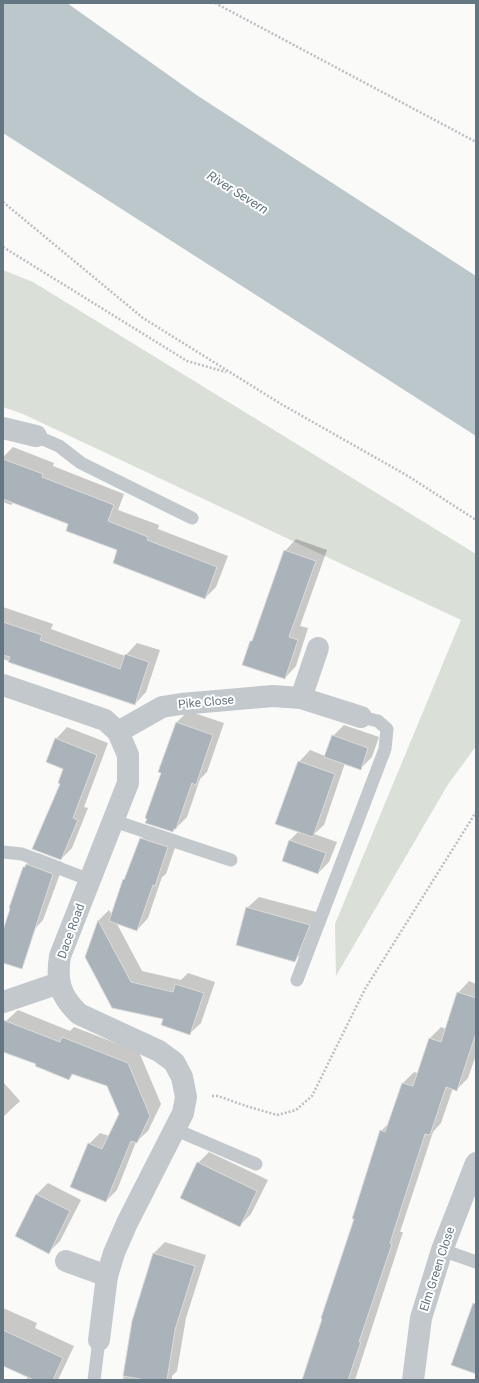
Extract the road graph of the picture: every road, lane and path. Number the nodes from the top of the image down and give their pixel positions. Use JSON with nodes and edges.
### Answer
{"nodes":[{"id":1,"x":215,"y":3,"type":"edge"},
{"id":2,"x":476,"y":142,"type":"edge"},
{"id":3,"x":3,"y":202,"type":"edge"},
{"id":4,"x":3,"y":247,"type":"edge"},
{"id":5,"x":230,"y":373,"type":"junction"},
{"id":6,"x":3,"y":428,"type":"edge"},
{"id":7,"x":36,"y":436,"type":"joint"},
{"id":8,"x":192,"y":518,"type":"dead end"},
{"id":9,"x":476,"y":520,"type":"edge"},
{"id":10,"x":318,"y":648,"type":"dead end"},
{"id":11,"x":3,"y":685,"type":"edge"},
{"id":12,"x":301,"y":698,"type":"junction"},
{"id":13,"x":362,"y":717,"type":"joint"},
{"id":14,"x":118,"y":732,"type":"junction"},
{"id":15,"x":476,"y":812,"type":"edge"},
{"id":16,"x":114,"y":821,"type":"junction"},
{"id":17,"x":3,"y":852,"type":"edge"},
{"id":18,"x":231,"y":860,"type":"dead end"},
{"id":19,"x":90,"y":880,"type":"junction"},
{"id":20,"x":297,"y":980,"type":"dead end"},
{"id":21,"x":59,"y":983,"type":"junction"},
{"id":22,"x":3,"y":1002,"type":"edge"},
{"id":23,"x":186,"y":1097,"type":"junction"},
{"id":24,"x":174,"y":1129,"type":"junction"},
{"id":25,"x":476,"y":1163,"type":"edge"},
{"id":26,"x":256,"y":1164,"type":"dead end"},
{"id":27,"x":442,"y":1250,"type":"junction"},
{"id":28,"x":66,"y":1261,"type":"dead end"},
{"id":29,"x":476,"y":1262,"type":"edge"},
{"id":30,"x":107,"y":1276,"type":"junction"},
{"id":31,"x":99,"y":1340,"type":"joint"},
{"id":32,"x":94,"y":1380,"type":"edge"},
{"id":33,"x":414,"y":1380,"type":"edge"}],
"edges":[{"from":1,"to":2,"type":"path"},
{"from":3,"to":5,"type":"path"},
{"from":4,"to":5,"type":"path"},
{"from":5,"to":9,"type":"path"},
{"from":6,"to":7,"type":"street"},
{"from":7,"to":8,"type":"lane"},
{"from":10,"to":12,"type":"street"},
{"from":11,"to":14,"type":"street","name":"Dace Road"},
{"from":12,"to":13,"type":"street","name":"Pike Close"},
{"from":12,"to":14,"type":"street","name":"Pike Close"},
{"from":13,"to":20,"type":"lane"},
{"from":14,"to":16,"type":"street","name":"Dace Road"},
{"from":15,"to":23,"type":"path"},
{"from":16,"to":18,"type":"lane"},
{"from":16,"to":19,"type":"street","name":"Dace Road"},
{"from":17,"to":19,"type":"lane"},
{"from":19,"to":21,"type":"street","name":"Dace Road"},
{"from":21,"to":22,"type":"street"},
{"from":21,"to":23,"type":"street","name":"Dace Road"},
{"from":23,"to":24,"type":"street","name":"Dace Road"},
{"from":24,"to":26,"type":"lane"},
{"from":24,"to":30,"type":"street","name":"Dace Road"},
{"from":25,"to":27,"type":"street","name":"Elm Green Close"},
{"from":27,"to":29,"type":"lane"},
{"from":27,"to":33,"type":"street","name":"Elm Green Close"},
{"from":28,"to":30,"type":"street"},
{"from":30,"to":31,"type":"street","name":"Dace Road"},
{"from":31,"to":32,"type":"lane"}]}
